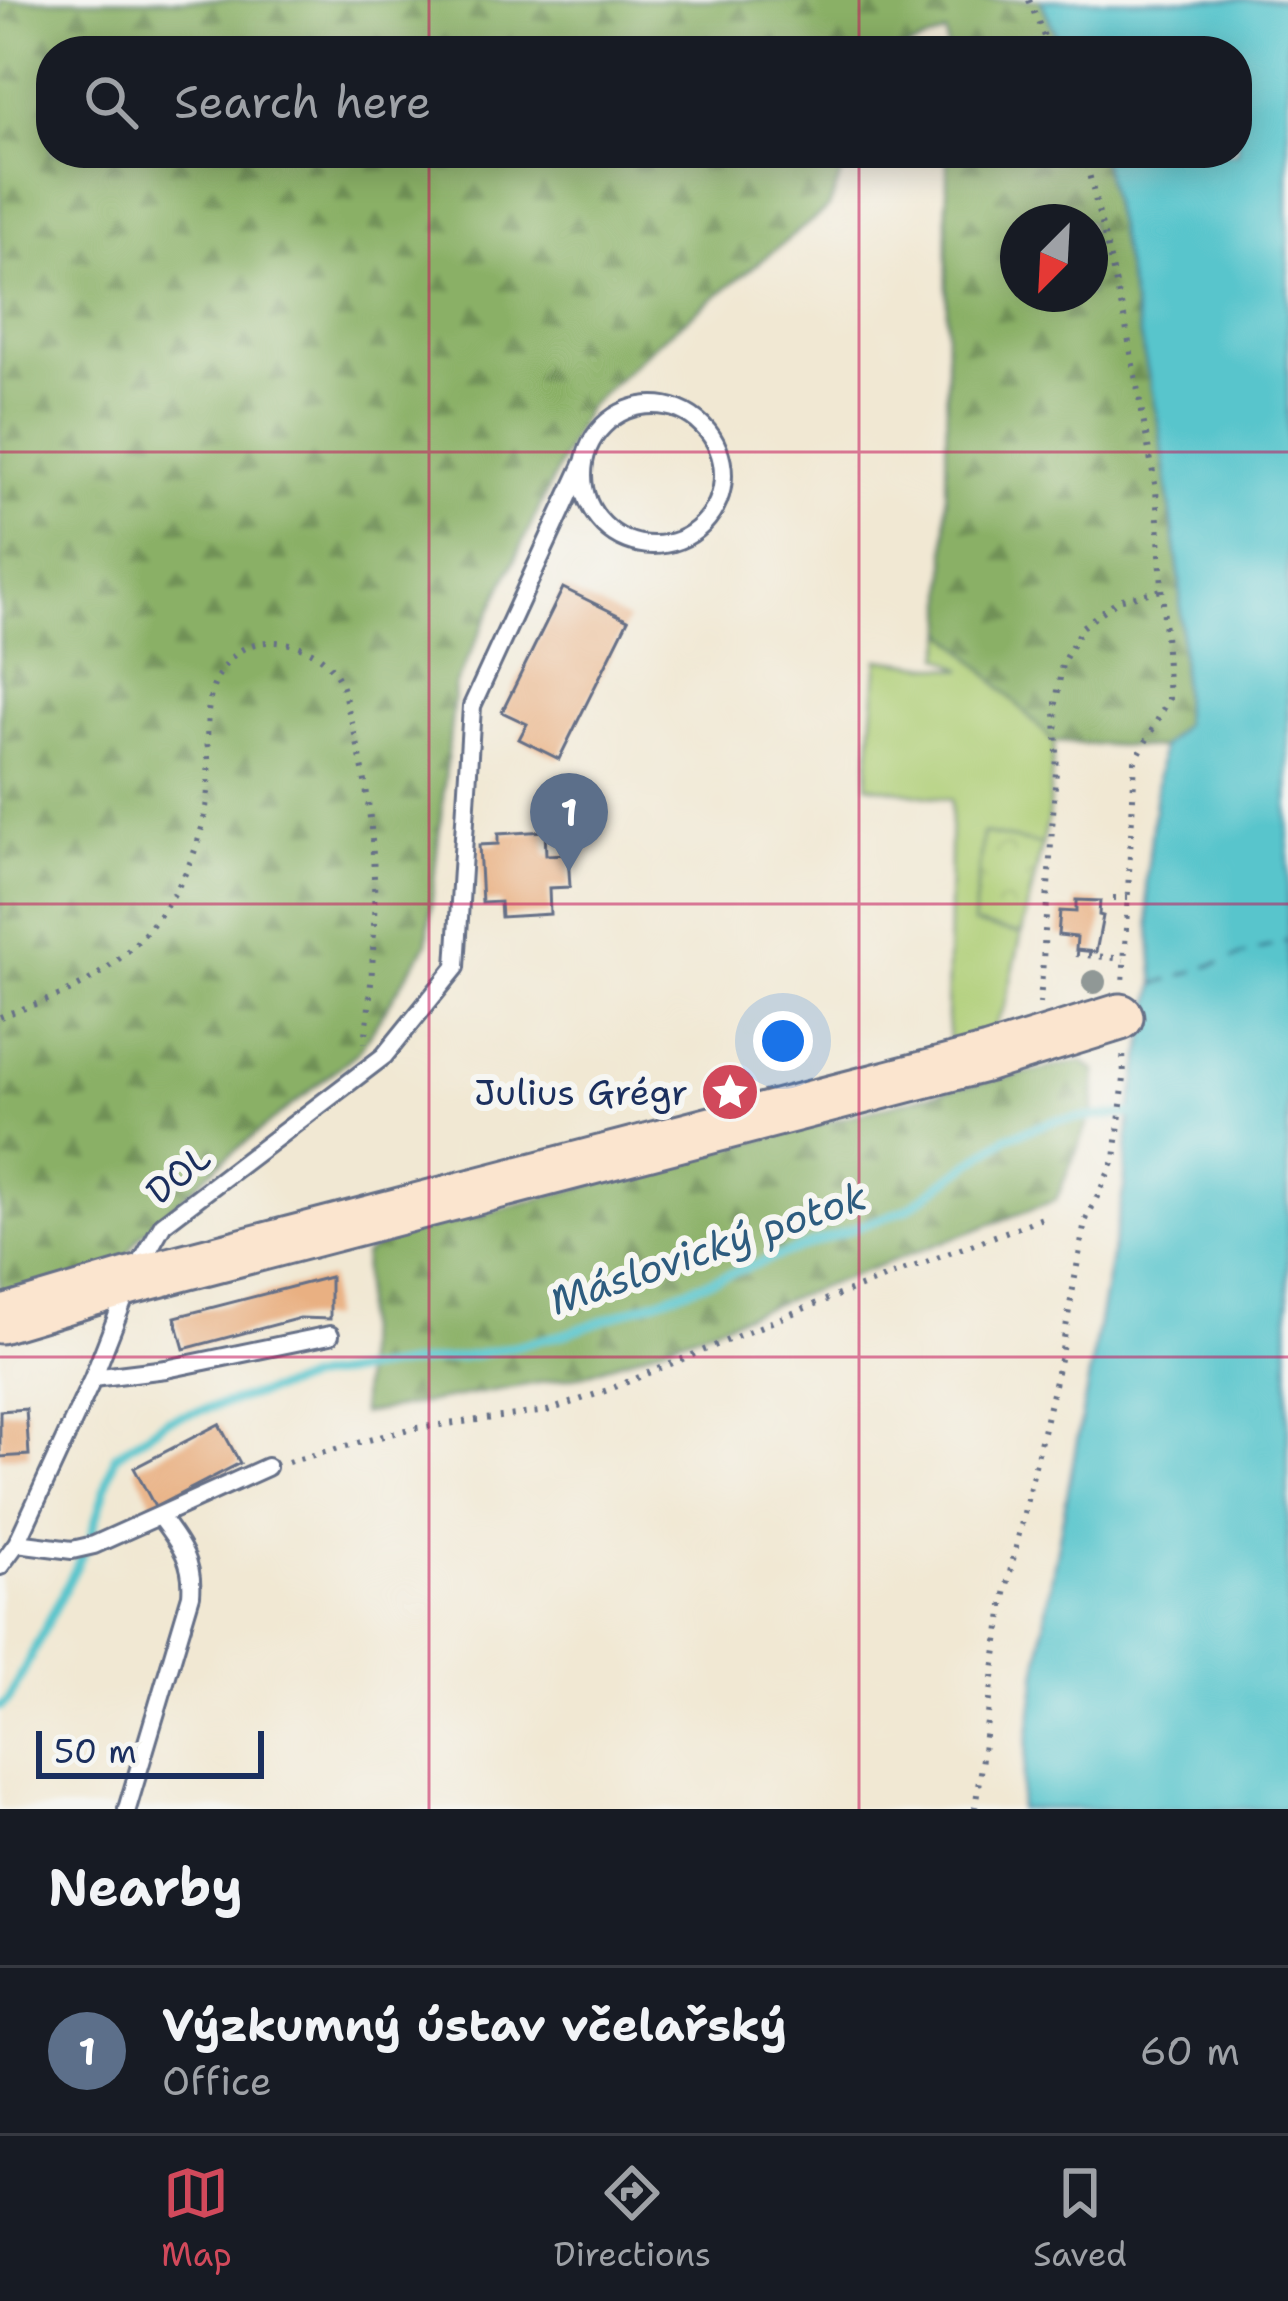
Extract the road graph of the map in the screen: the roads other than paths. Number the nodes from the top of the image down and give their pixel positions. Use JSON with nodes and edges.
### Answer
{"nodes":[{"id":1,"x":584,"y":462,"type":"junction"},
{"id":2,"x":1120,"y":1017,"type":"dead end"},
{"id":3,"x":131,"y":1281,"type":"junction"},
{"id":4,"x":0,"y":1320,"type":"edge"},
{"id":5,"x":330,"y":1335,"type":"dead end"},
{"id":6,"x":93,"y":1378,"type":"junction"},
{"id":7,"x":267,"y":1467,"type":"road end"},
{"id":8,"x":160,"y":1517,"type":"junction"},
{"id":9,"x":17,"y":1543,"type":"junction"},
{"id":10,"x":0,"y":1566,"type":"edge"},
{"id":11,"x":131,"y":1805,"type":"edge"}],
"edges":[{"from":1,"to":1,"type":"lane"},
{"from":1,"to":3,"type":"lane","name":"DOL"},
{"from":2,"to":3,"type":"street"},
{"from":3,"to":4,"type":"street"},
{"from":3,"to":6,"type":"lane","name":"DOL"},
{"from":5,"to":6,"type":"lane"},
{"from":6,"to":9,"type":"lane","name":"DOL"},
{"from":7,"to":8,"type":"lane"},
{"from":8,"to":9,"type":"lane"},
{"from":8,"to":11,"type":"lane"},
{"from":9,"to":10,"type":"lane","name":"DOL"}]}
